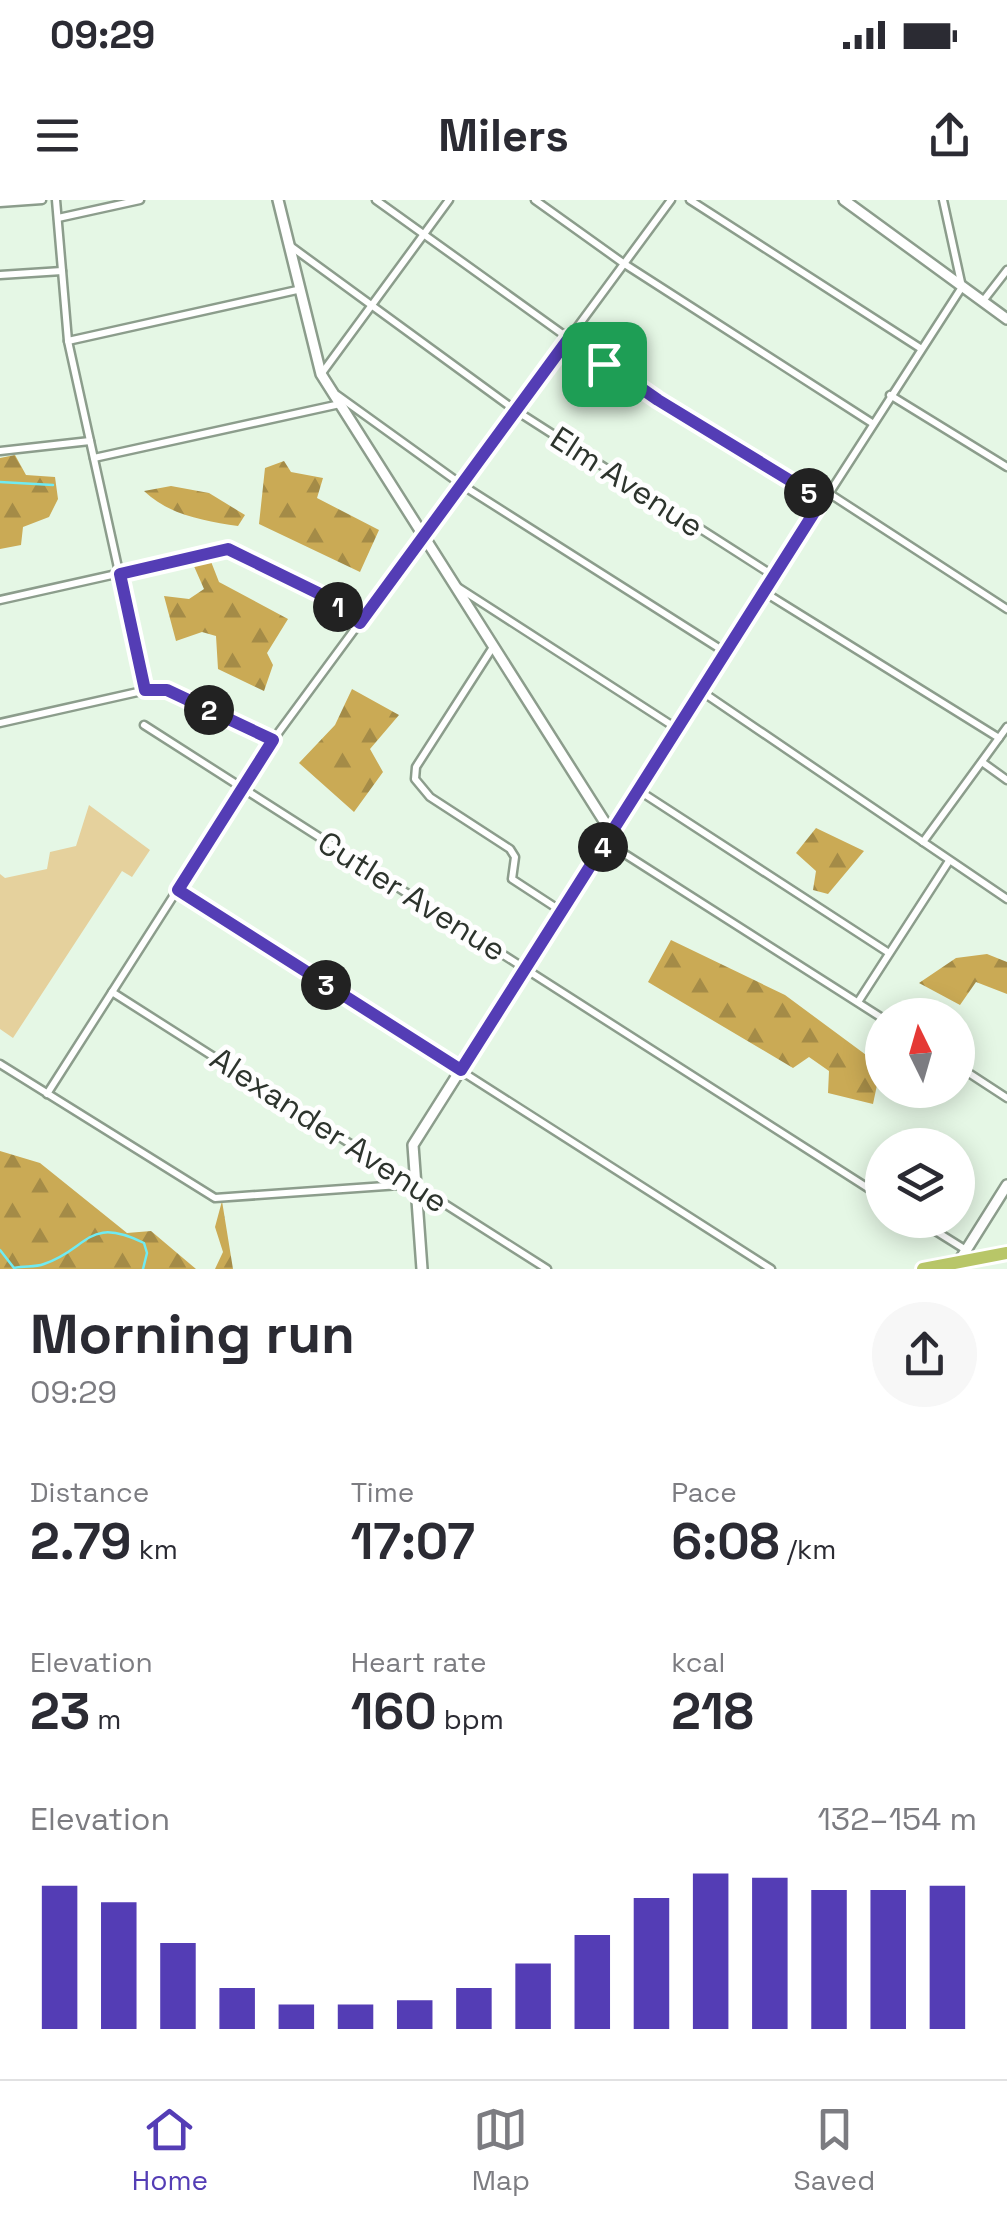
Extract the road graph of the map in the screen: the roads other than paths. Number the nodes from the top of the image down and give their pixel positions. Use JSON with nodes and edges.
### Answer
{"nodes":[{"id":1,"x":42,"y":200,"type":"edge"},
{"id":2,"x":56,"y":200,"type":"edge"},
{"id":3,"x":140,"y":200,"type":"edge"},
{"id":4,"x":278,"y":200,"type":"edge"},
{"id":5,"x":376,"y":200,"type":"edge"},
{"id":6,"x":449,"y":200,"type":"edge"},
{"id":7,"x":536,"y":200,"type":"edge"},
{"id":8,"x":672,"y":200,"type":"edge"},
{"id":9,"x":690,"y":200,"type":"edge"},
{"id":10,"x":844,"y":200,"type":"edge"},
{"id":11,"x":862,"y":200,"type":"edge"},
{"id":12,"x":943,"y":200,"type":"edge"},
{"id":13,"x":0,"y":203,"type":"edge"},
{"id":14,"x":865,"y":216,"type":"junction"},
{"id":15,"x":58,"y":218,"type":"junction"},
{"id":16,"x":425,"y":233,"type":"junction"},
{"id":17,"x":288,"y":244,"type":"junction"},
{"id":18,"x":622,"y":263,"type":"junction"},
{"id":19,"x":1007,"y":270,"type":"edge"},
{"id":20,"x":62,"y":271,"type":"junction"},
{"id":21,"x":0,"y":275,"type":"edge"},
{"id":22,"x":962,"y":287,"type":"junction"},
{"id":23,"x":297,"y":290,"type":"junction"},
{"id":24,"x":983,"y":302,"type":"junction"},
{"id":25,"x":374,"y":306,"type":"junction"},
{"id":26,"x":1007,"y":318,"type":"edge"},
{"id":27,"x":569,"y":338,"type":"junction"},
{"id":28,"x":68,"y":341,"type":"junction"},
{"id":29,"x":920,"y":348,"type":"junction"},
{"id":30,"x":321,"y":374,"type":"junction"},
{"id":31,"x":332,"y":391,"type":"junction"},
{"id":32,"x":890,"y":394,"type":"junction"},
{"id":33,"x":340,"y":404,"type":"junction"},
{"id":34,"x":516,"y":410,"type":"junction"},
{"id":35,"x":872,"y":423,"type":"junction"},
{"id":36,"x":90,"y":441,"type":"junction"},
{"id":37,"x":0,"y":450,"type":"edge"},
{"id":38,"x":94,"y":458,"type":"junction"},
{"id":39,"x":1007,"y":467,"type":"edge"},
{"id":40,"x":462,"y":485,"type":"junction"},
{"id":41,"x":828,"y":492,"type":"junction"},
{"id":42,"x":822,"y":500,"type":"junction"},
{"id":43,"x":424,"y":536,"type":"junction"},
{"id":44,"x":120,"y":574,"type":"junction"},
{"id":45,"x":774,"y":576,"type":"junction"},
{"id":46,"x":456,"y":585,"type":"junction"},
{"id":47,"x":764,"y":592,"type":"junction"},
{"id":48,"x":0,"y":600,"type":"edge"},
{"id":49,"x":1007,"y":609,"type":"edge"},
{"id":50,"x":360,"y":623,"type":"junction"},
{"id":51,"x":493,"y":647,"type":"junction"},
{"id":52,"x":726,"y":652,"type":"junction"},
{"id":53,"x":145,"y":690,"type":"junction"},
{"id":54,"x":701,"y":692,"type":"junction"},
{"id":55,"x":0,"y":723,"type":"edge"},
{"id":56,"x":144,"y":725,"type":"dead end"},
{"id":57,"x":1007,"y":727,"type":"edge"},
{"id":58,"x":676,"y":728,"type":"junction"},
{"id":59,"x":999,"y":738,"type":"junction"},
{"id":60,"x":273,"y":740,"type":"junction"},
{"id":61,"x":982,"y":762,"type":"junction"},
{"id":62,"x":1007,"y":780,"type":"edge"},
{"id":63,"x":242,"y":788,"type":"junction"},
{"id":64,"x":638,"y":790,"type":"junction"},
{"id":65,"x":611,"y":832,"type":"junction"},
{"id":66,"x":606,"y":842,"type":"junction"},
{"id":67,"x":923,"y":842,"type":"junction"},
{"id":68,"x":949,"y":860,"type":"junction"},
{"id":69,"x":178,"y":890,"type":"junction"},
{"id":70,"x":1007,"y":899,"type":"edge"},
{"id":71,"x":562,"y":912,"type":"junction"},
{"id":72,"x":889,"y":953,"type":"junction"},
{"id":73,"x":526,"y":968,"type":"junction"},
{"id":74,"x":112,"y":992,"type":"junction"},
{"id":75,"x":858,"y":1002,"type":"junction"},
{"id":76,"x":865,"y":1007,"type":"edge"},
{"id":77,"x":0,"y":1064,"type":"edge"},
{"id":78,"x":461,"y":1070,"type":"junction"},
{"id":79,"x":975,"y":1077,"type":"edge"},
{"id":80,"x":47,"y":1094,"type":"junction"},
{"id":81,"x":1007,"y":1098,"type":"edge"},
{"id":82,"x":414,"y":1184,"type":"junction"},
{"id":83,"x":1007,"y":1184,"type":"edge"},
{"id":84,"x":865,"y":1186,"type":"edge"},
{"id":85,"x":936,"y":1238,"type":"edge"},
{"id":86,"x":1007,"y":1253,"type":"edge"},
{"id":87,"x":1007,"y":1261,"type":"edge"},
{"id":88,"x":960,"y":1263,"type":"edge"},
{"id":89,"x":422,"y":1269,"type":"edge"},
{"id":90,"x":547,"y":1269,"type":"edge"},
{"id":91,"x":771,"y":1269,"type":"edge"},
{"id":92,"x":923,"y":1269,"type":"edge"}],
"edges":[{"from":1,"to":13,"type":"street"},
{"from":2,"to":15,"type":"street"},
{"from":3,"to":15,"type":"street"},
{"from":4,"to":17,"type":"street"},
{"from":5,"to":16,"type":"street"},
{"from":6,"to":16,"type":"street"},
{"from":7,"to":18,"type":"street"},
{"from":8,"to":18,"type":"street"},
{"from":9,"to":29,"type":"street"},
{"from":10,"to":14,"type":"street"},
{"from":11,"to":14,"type":"street"},
{"from":12,"to":22,"type":"street"},
{"from":14,"to":22,"type":"street"},
{"from":15,"to":20,"type":"street"},
{"from":16,"to":25,"type":"street"},
{"from":16,"to":27,"type":"street"},
{"from":17,"to":23,"type":"street"},
{"from":17,"to":25,"type":"street","name":"Elm Avenue"},
{"from":18,"to":27,"type":"street"},
{"from":18,"to":35,"type":"street"},
{"from":19,"to":24,"type":"street"},
{"from":20,"to":21,"type":"street"},
{"from":20,"to":28,"type":"street"},
{"from":22,"to":24,"type":"street"},
{"from":22,"to":29,"type":"street"},
{"from":23,"to":28,"type":"street"},
{"from":23,"to":30,"type":"street"},
{"from":24,"to":26,"type":"street"},
{"from":25,"to":30,"type":"street"},
{"from":25,"to":34,"type":"street","name":"Elm Avenue"},
{"from":27,"to":34,"type":"street"},
{"from":27,"to":42,"type":"street"},
{"from":28,"to":36,"type":"street"},
{"from":29,"to":32,"type":"street"},
{"from":30,"to":31,"type":"street"},
{"from":31,"to":33,"type":"street"},
{"from":31,"to":40,"type":"street"},
{"from":32,"to":35,"type":"street"},
{"from":32,"to":39,"type":"street"},
{"from":33,"to":38,"type":"street"},
{"from":33,"to":43,"type":"street"},
{"from":34,"to":40,"type":"street"},
{"from":34,"to":45,"type":"street","name":"Elm Avenue"},
{"from":35,"to":41,"type":"street"},
{"from":36,"to":37,"type":"street"},
{"from":36,"to":38,"type":"street"},
{"from":38,"to":44,"type":"street"},
{"from":40,"to":43,"type":"street"},
{"from":40,"to":52,"type":"street"},
{"from":41,"to":42,"type":"street"},
{"from":41,"to":49,"type":"street"},
{"from":42,"to":45,"type":"street"},
{"from":43,"to":46,"type":"street"},
{"from":43,"to":50,"type":"street"},
{"from":44,"to":48,"type":"street"},
{"from":44,"to":50,"type":"street"},
{"from":44,"to":53,"type":"street"},
{"from":45,"to":47,"type":"street"},
{"from":46,"to":51,"type":"street"},
{"from":46,"to":58,"type":"street"},
{"from":47,"to":52,"type":"street"},
{"from":47,"to":59,"type":"street"},
{"from":50,"to":60,"type":"street"},
{"from":51,"to":65,"type":"street"},
{"from":51,"to":71,"type":"street"},
{"from":52,"to":54,"type":"street"},
{"from":53,"to":55,"type":"street"},
{"from":53,"to":60,"type":"street"},
{"from":54,"to":58,"type":"street"},
{"from":54,"to":67,"type":"street"},
{"from":56,"to":63,"type":"street","name":"Cutler Avenue"},
{"from":57,"to":59,"type":"street"},
{"from":58,"to":64,"type":"street"},
{"from":59,"to":61,"type":"street"},
{"from":60,"to":63,"type":"street"},
{"from":61,"to":62,"type":"street"},
{"from":61,"to":67,"type":"street"},
{"from":63,"to":69,"type":"street"},
{"from":63,"to":73,"type":"street","name":"Cutler Avenue"},
{"from":64,"to":65,"type":"street"},
{"from":64,"to":72,"type":"street"},
{"from":65,"to":66,"type":"street"},
{"from":66,"to":71,"type":"street"},
{"from":66,"to":75,"type":"street"},
{"from":67,"to":68,"type":"street"},
{"from":68,"to":70,"type":"street"},
{"from":68,"to":72,"type":"street"},
{"from":69,"to":74,"type":"street"},
{"from":69,"to":78,"type":"street"},
{"from":71,"to":73,"type":"street"},
{"from":72,"to":75,"type":"street"},
{"from":73,"to":78,"type":"street"},
{"from":73,"to":84,"type":"street","name":"Cutler Avenue"},
{"from":74,"to":80,"type":"street"},
{"from":74,"to":82,"type":"street","name":"Alexander Avenue"},
{"from":75,"to":76,"type":"street"},
{"from":77,"to":80,"type":"street"},
{"from":78,"to":82,"type":"street"},
{"from":78,"to":91,"type":"street"},
{"from":79,"to":81,"type":"street"},
{"from":80,"to":82,"type":"street"},
{"from":82,"to":89,"type":"street"},
{"from":82,"to":90,"type":"street","name":"Alexander Avenue"},
{"from":83,"to":88,"type":"street"},
{"from":85,"to":88,"type":"street"},
{"from":86,"to":88,"type":"highway"},
{"from":87,"to":88,"type":"highway"},
{"from":88,"to":92,"type":"highway"}]}
